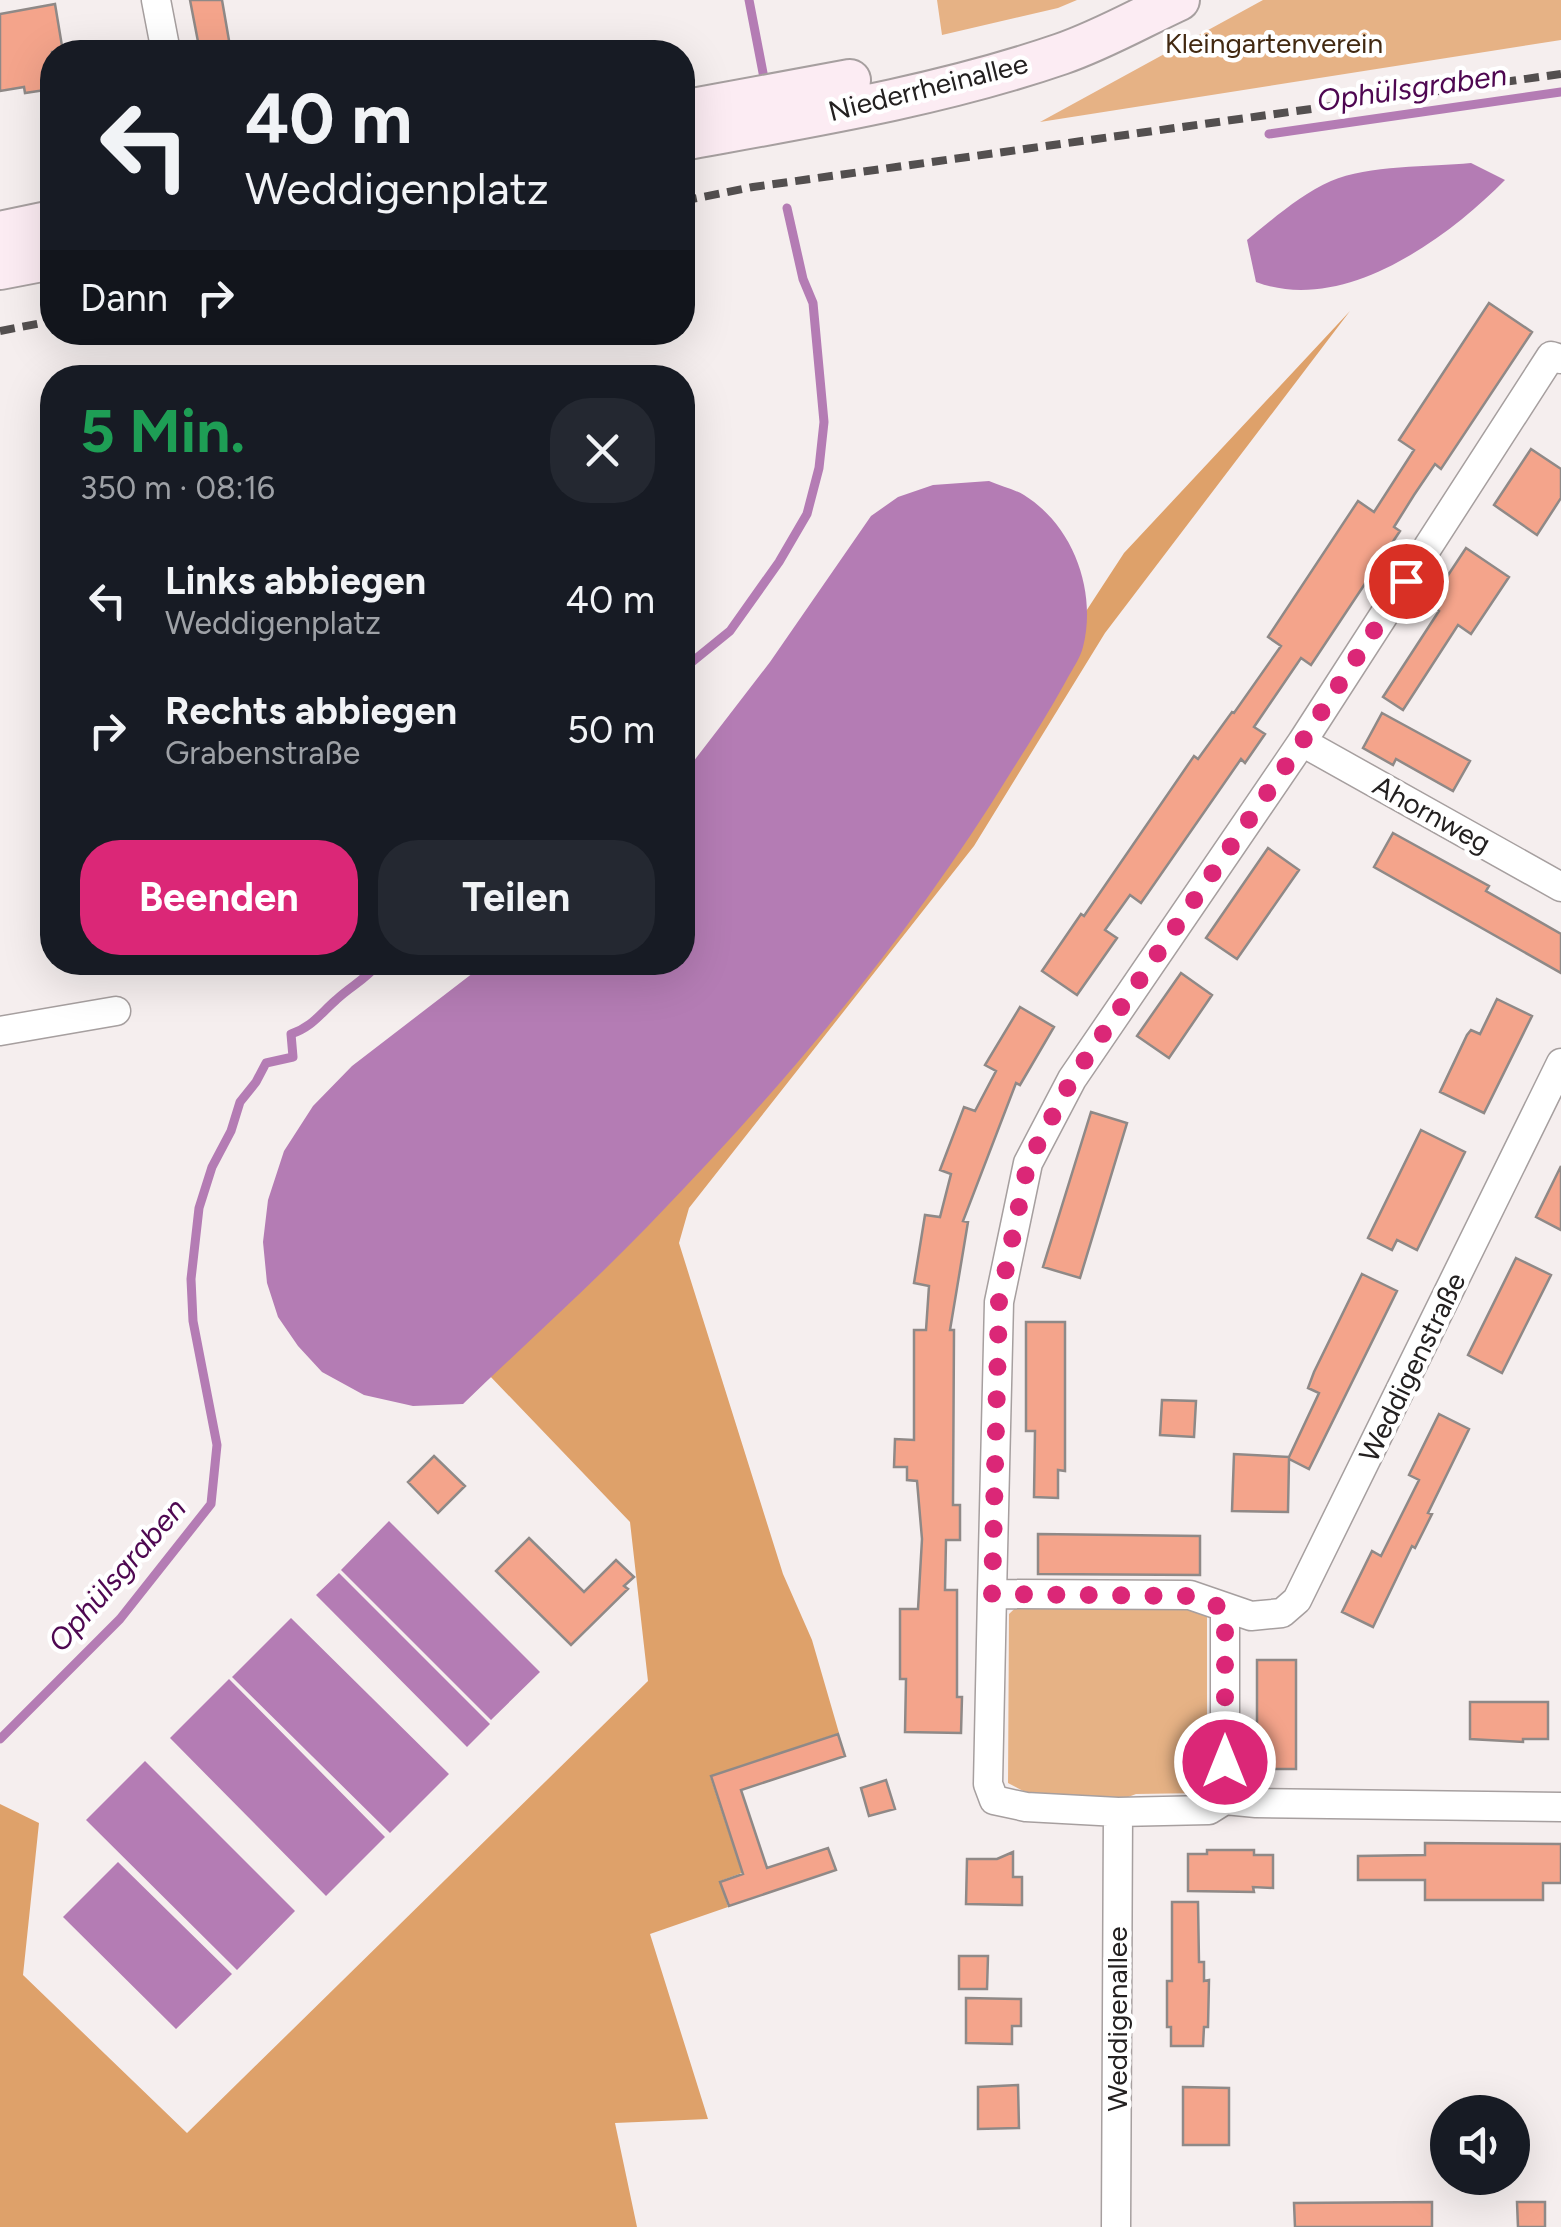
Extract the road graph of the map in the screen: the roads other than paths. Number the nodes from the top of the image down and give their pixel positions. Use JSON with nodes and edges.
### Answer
{"nodes":[{"id":1,"x":156,"y":0,"type":"edge"},
{"id":2,"x":1172,"y":3,"type":"edge"},
{"id":3,"x":164,"y":40,"type":"edge"},
{"id":4,"x":695,"y":108,"type":"edge"},
{"id":5,"x":695,"y":137,"type":"edge"},
{"id":6,"x":40,"y":223,"type":"edge"},
{"id":7,"x":0,"y":232,"type":"edge"},
{"id":8,"x":40,"y":261,"type":"edge"},
{"id":9,"x":0,"y":269,"type":"edge"},
{"id":10,"x":1556,"y":357,"type":"edge"},
{"id":11,"x":1302,"y":742,"type":"junction"},
{"id":12,"x":1561,"y":886,"type":"edge"},
{"id":13,"x":116,"y":1012,"type":"dead end"},
{"id":14,"x":0,"y":1031,"type":"edge"},
{"id":15,"x":1561,"y":1063,"type":"edge"},
{"id":16,"x":992,"y":1594,"type":"junction"},
{"id":17,"x":1225,"y":1609,"type":"junction"},
{"id":18,"x":1225,"y":1800,"type":"junction"},
{"id":19,"x":1561,"y":1808,"type":"edge"},
{"id":20,"x":1118,"y":1812,"type":"junction"},
{"id":21,"x":1116,"y":2227,"type":"edge"}],
"edges":[{"from":1,"to":3,"type":"street"},
{"from":2,"to":4,"type":"main road","name":"Niederrheinallee"},
{"from":2,"to":5,"type":"main road","name":"Niederrheinallee"},
{"from":6,"to":7,"type":"main road"},
{"from":8,"to":9,"type":"main road"},
{"from":10,"to":11,"type":"street"},
{"from":11,"to":12,"type":"street","name":"Ahornweg"},
{"from":11,"to":16,"type":"street"},
{"from":13,"to":14,"type":"street"},
{"from":15,"to":17,"type":"street","name":"Weddigenstraße"},
{"from":16,"to":17,"type":"street","name":"Weddigenstraße"},
{"from":16,"to":20,"type":"street"},
{"from":17,"to":18,"type":"street"},
{"from":18,"to":19,"type":"street"},
{"from":18,"to":20,"type":"street"},
{"from":20,"to":21,"type":"street","name":"Weddigenallee"}]}
